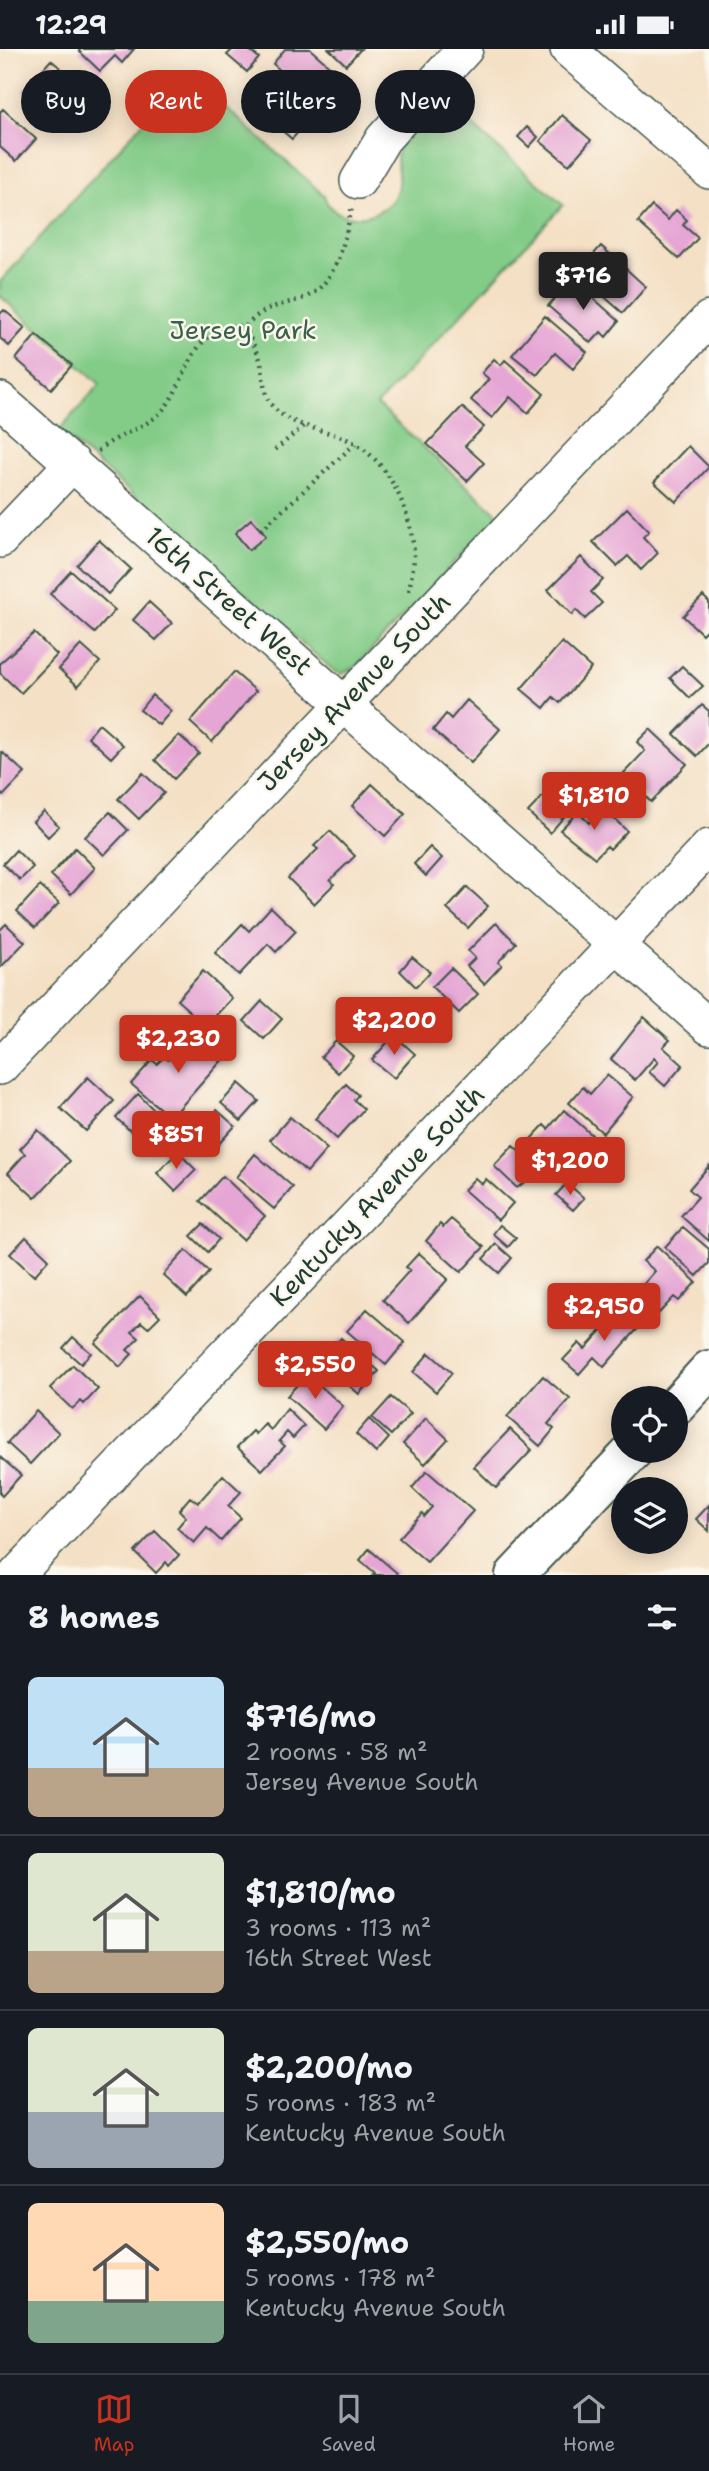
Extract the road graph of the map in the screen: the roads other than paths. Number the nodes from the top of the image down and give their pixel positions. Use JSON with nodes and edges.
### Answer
{"nodes":[{"id":1,"x":464,"y":49,"type":"edge"},
{"id":2,"x":568,"y":49,"type":"edge"},
{"id":3,"x":709,"y":171,"type":"edge"},
{"id":4,"x":358,"y":181,"type":"road end"},
{"id":5,"x":709,"y":319,"type":"edge"},
{"id":6,"x":0,"y":400,"type":"edge"},
{"id":7,"x":75,"y":466,"type":"junction"},
{"id":8,"x":0,"y":540,"type":"edge"},
{"id":9,"x":344,"y":703,"type":"junction"},
{"id":10,"x":709,"y":846,"type":"edge"},
{"id":11,"x":615,"y":944,"type":"junction"},
{"id":12,"x":709,"y":1027,"type":"edge"},
{"id":13,"x":0,"y":1067,"type":"edge"},
{"id":14,"x":709,"y":1370,"type":"edge"},
{"id":15,"x":688,"y":1393,"type":"edge"},
{"id":16,"x":622,"y":1463,"type":"edge"},
{"id":17,"x":16,"y":1575,"type":"edge"},
{"id":18,"x":515,"y":1575,"type":"edge"}],
"edges":[{"from":1,"to":4,"type":"street"},
{"from":2,"to":3,"type":"street"},
{"from":5,"to":9,"type":"street","name":"Jersey Avenue South"},
{"from":6,"to":7,"type":"street","name":"16th Street West"},
{"from":7,"to":8,"type":"street"},
{"from":7,"to":9,"type":"street","name":"16th Street West"},
{"from":9,"to":11,"type":"street","name":"16th Street West"},
{"from":9,"to":13,"type":"street","name":"Jersey Avenue South"},
{"from":10,"to":11,"type":"street","name":"Kentucky Avenue South"},
{"from":11,"to":12,"type":"street","name":"16th Street West"},
{"from":11,"to":17,"type":"street","name":"Kentucky Avenue South"},
{"from":14,"to":15,"type":"main road"},
{"from":16,"to":18,"type":"main road"}]}
